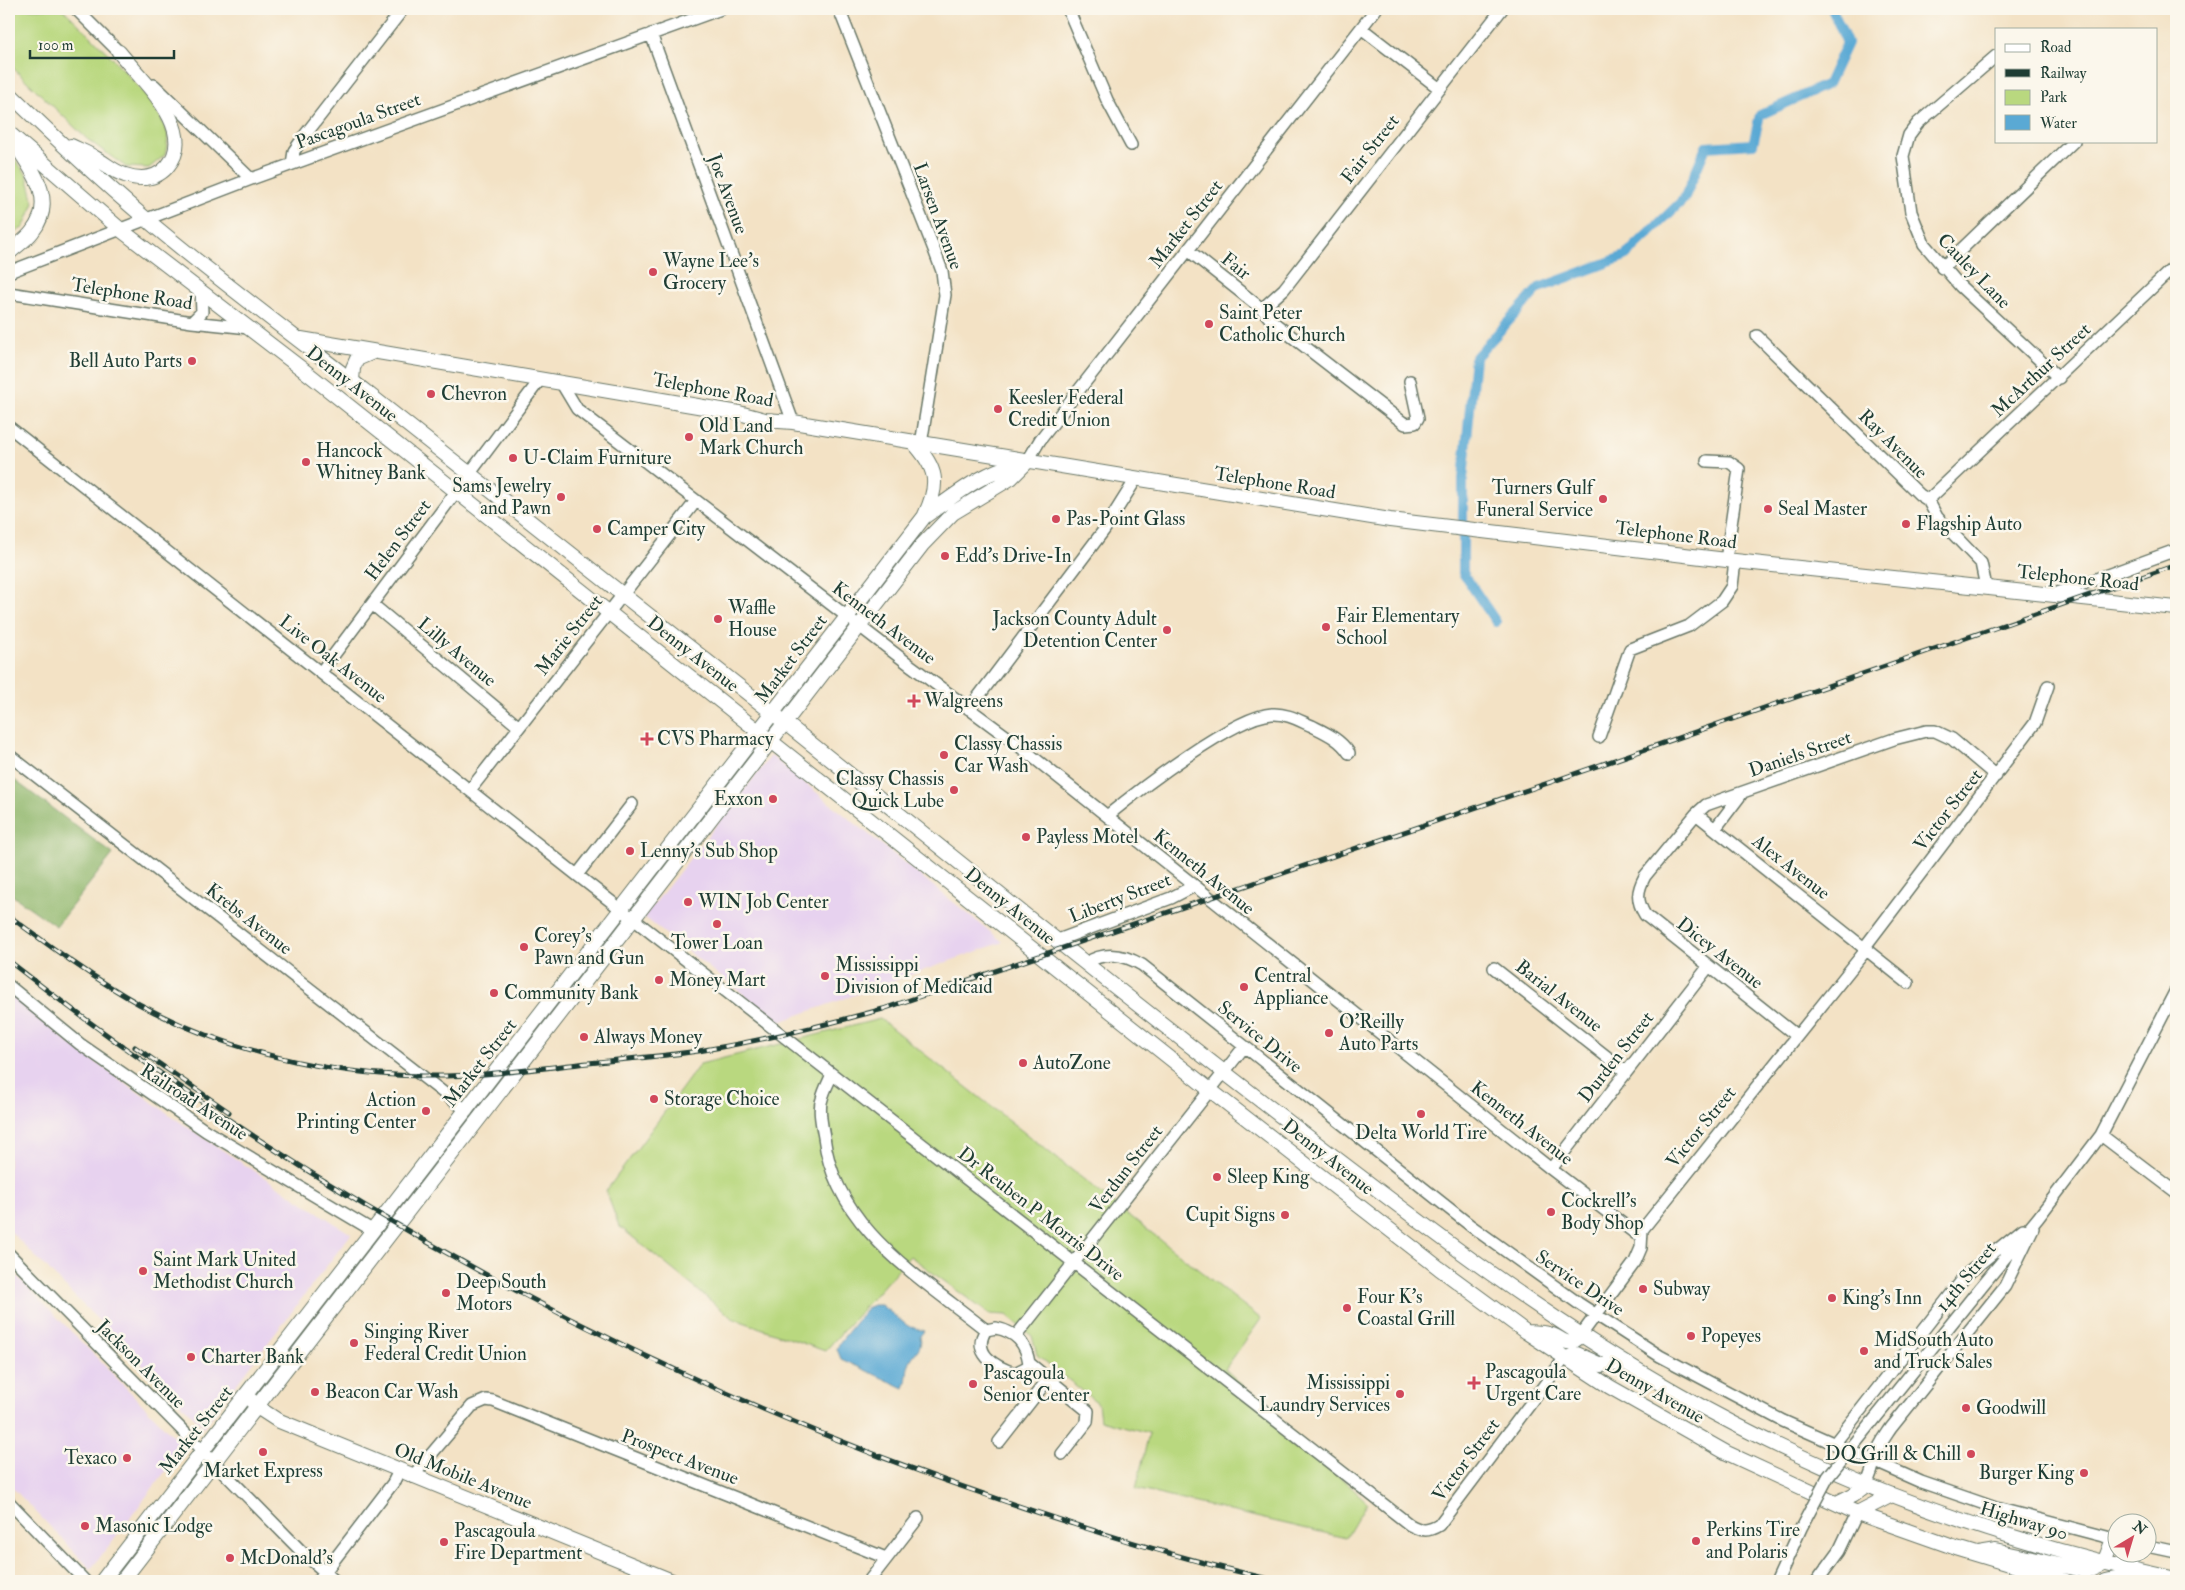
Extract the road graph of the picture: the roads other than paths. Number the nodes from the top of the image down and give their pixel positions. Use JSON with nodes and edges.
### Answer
{"nodes":[{"id":1,"x":76,"y":9,"type":"edge"},
{"id":2,"x":403,"y":9,"type":"edge"},
{"id":3,"x":721,"y":9,"type":"edge"},
{"id":4,"x":839,"y":9,"type":"edge"},
{"id":5,"x":1068,"y":9,"type":"edge"},
{"id":6,"x":1376,"y":9,"type":"edge"},
{"id":7,"x":1502,"y":9,"type":"edge"},
{"id":8,"x":1361,"y":28,"type":"junction"},
{"id":9,"x":651,"y":34,"type":"junction"},
{"id":10,"x":119,"y":52,"type":"junction"},
{"id":11,"x":1995,"y":57,"type":"edge"},
{"id":12,"x":1440,"y":89,"type":"junction"},
{"id":13,"x":9,"y":93,"type":"edge"},
{"id":14,"x":9,"y":134,"type":"edge"},
{"id":15,"x":55,"y":138,"type":"junction"},
{"id":16,"x":2073,"y":142,"type":"edge"},
{"id":17,"x":1131,"y":146,"type":"dead end"},
{"id":18,"x":292,"y":164,"type":"junction"},
{"id":19,"x":251,"y":179,"type":"junction"},
{"id":20,"x":147,"y":220,"type":"junction"},
{"id":21,"x":122,"y":230,"type":"junction"},
{"id":22,"x":12,"y":248,"type":"edge"},
{"id":23,"x":1188,"y":251,"type":"junction"},
{"id":24,"x":2176,"y":265,"type":"edge"},
{"id":25,"x":1942,"y":268,"type":"junction"},
{"id":26,"x":9,"y":272,"type":"edge"},
{"id":27,"x":201,"y":291,"type":"junction"},
{"id":28,"x":9,"y":293,"type":"edge"},
{"id":29,"x":1262,"y":309,"type":"junction"},
{"id":30,"x":192,"y":322,"type":"junction"},
{"id":31,"x":250,"y":328,"type":"junction"},
{"id":32,"x":1757,"y":336,"type":"dead end"},
{"id":33,"x":298,"y":339,"type":"junction"},
{"id":34,"x":374,"y":352,"type":"junction"},
{"id":35,"x":2059,"y":378,"type":"junction"},
{"id":36,"x":1410,"y":380,"type":"dead end"},
{"id":37,"x":352,"y":381,"type":"junction"},
{"id":38,"x":539,"y":381,"type":"junction"},
{"id":39,"x":562,"y":384,"type":"junction"},
{"id":40,"x":792,"y":422,"type":"junction"},
{"id":41,"x":9,"y":428,"type":"edge"},
{"id":42,"x":917,"y":443,"type":"junction"},
{"id":43,"x":1707,"y":461,"type":"dead end"},
{"id":44,"x":1027,"y":462,"type":"junction"},
{"id":45,"x":469,"y":474,"type":"junction"},
{"id":46,"x":1136,"y":479,"type":"junction"},
{"id":47,"x":456,"y":491,"type":"junction"},
{"id":48,"x":1928,"y":500,"type":"junction"},
{"id":49,"x":696,"y":501,"type":"junction"},
{"id":50,"x":924,"y":518,"type":"junction"},
{"id":51,"x":2176,"y":550,"type":"edge"},
{"id":52,"x":1730,"y":560,"type":"junction"},
{"id":53,"x":1986,"y":587,"type":"junction"},
{"id":54,"x":2055,"y":594,"type":"junction"},
{"id":55,"x":622,"y":595,"type":"junction"},
{"id":56,"x":372,"y":604,"type":"junction"},
{"id":57,"x":2176,"y":608,"type":"edge"},
{"id":58,"x":609,"y":612,"type":"junction"},
{"id":59,"x":847,"y":617,"type":"junction"},
{"id":60,"x":859,"y":626,"type":"junction"},
{"id":61,"x":321,"y":672,"type":"junction"},
{"id":62,"x":2048,"y":686,"type":"dead end"},
{"id":63,"x":969,"y":709,"type":"junction"},
{"id":64,"x":773,"y":714,"type":"junction"},
{"id":65,"x":785,"y":723,"type":"junction"},
{"id":66,"x":520,"y":727,"type":"junction"},
{"id":67,"x":760,"y":731,"type":"junction"},
{"id":68,"x":1599,"y":737,"type":"dead end"},
{"id":69,"x":772,"y":740,"type":"junction"},
{"id":70,"x":1349,"y":753,"type":"dead end"},
{"id":71,"x":9,"y":755,"type":"edge"},
{"id":72,"x":1996,"y":776,"type":"junction"},
{"id":73,"x":470,"y":790,"type":"junction"},
{"id":74,"x":1743,"y":792,"type":"junction"},
{"id":75,"x":632,"y":804,"type":"dead end"},
{"id":76,"x":1696,"y":814,"type":"junction"},
{"id":77,"x":1107,"y":816,"type":"junction"},
{"id":78,"x":1715,"y":828,"type":"junction"},
{"id":79,"x":577,"y":875,"type":"junction"},
{"id":80,"x":1194,"y":886,"type":"junction"},
{"id":81,"x":1639,"y":888,"type":"joint"},
{"id":82,"x":623,"y":910,"type":"junction"},
{"id":83,"x":635,"y":919,"type":"junction"},
{"id":84,"x":1058,"y":940,"type":"junction"},
{"id":85,"x":1865,"y":949,"type":"junction"},
{"id":86,"x":1086,"y":963,"type":"junction"},
{"id":87,"x":1709,"y":966,"type":"junction"},
{"id":88,"x":1494,"y":968,"type":"dead end"},
{"id":89,"x":1908,"y":983,"type":"dead end"},
{"id":90,"x":9,"y":986,"type":"edge"},
{"id":91,"x":2176,"y":990,"type":"edge"},
{"id":92,"x":1797,"y":1036,"type":"junction"},
{"id":93,"x":1244,"y":1047,"type":"junction"},
{"id":94,"x":1626,"y":1071,"type":"junction"},
{"id":95,"x":1224,"y":1073,"type":"junction"},
{"id":96,"x":832,"y":1074,"type":"junction"},
{"id":97,"x":1210,"y":1090,"type":"junction"},
{"id":98,"x":467,"y":1110,"type":"junction"},
{"id":99,"x":2101,"y":1134,"type":"junction"},
{"id":100,"x":1551,"y":1169,"type":"junction"},
{"id":101,"x":2176,"y":1192,"type":"edge"},
{"id":102,"x":2038,"y":1218,"type":"junction"},
{"id":103,"x":372,"y":1230,"type":"junction"},
{"id":104,"x":1640,"y":1235,"type":"junction"},
{"id":105,"x":9,"y":1254,"type":"edge"},
{"id":106,"x":1075,"y":1263,"type":"junction"},
{"id":107,"x":1596,"y":1315,"type":"junction"},
{"id":108,"x":986,"y":1330,"type":"junction"},
{"id":109,"x":1526,"y":1332,"type":"junction"},
{"id":110,"x":1581,"y":1335,"type":"junction"},
{"id":111,"x":1016,"y":1336,"type":"junction"},
{"id":112,"x":1564,"y":1359,"type":"junction"},
{"id":113,"x":1029,"y":1363,"type":"junction"},
{"id":114,"x":1626,"y":1363,"type":"junction"},
{"id":115,"x":1048,"y":1378,"type":"junction"},
{"id":116,"x":247,"y":1395,"type":"junction"},
{"id":117,"x":257,"y":1407,"type":"junction"},
{"id":118,"x":999,"y":1442,"type":"dead end"},
{"id":119,"x":1834,"y":1444,"type":"junction"},
{"id":120,"x":203,"y":1452,"type":"junction"},
{"id":121,"x":1062,"y":1454,"type":"dead end"},
{"id":122,"x":1875,"y":1462,"type":"junction"},
{"id":123,"x":214,"y":1464,"type":"junction"},
{"id":124,"x":406,"y":1474,"type":"junction"},
{"id":125,"x":1866,"y":1485,"type":"junction"},
{"id":126,"x":1890,"y":1496,"type":"junction"},
{"id":127,"x":9,"y":1502,"type":"edge"},
{"id":128,"x":1837,"y":1503,"type":"junction"},
{"id":129,"x":1858,"y":1513,"type":"junction"},
{"id":130,"x":918,"y":1518,"type":"dead end"},
{"id":131,"x":1428,"y":1530,"type":"joint"},
{"id":132,"x":2108,"y":1537,"type":"edge"},
{"id":133,"x":2158,"y":1548,"type":"edge"},
{"id":134,"x":2176,"y":1552,"type":"edge"},
{"id":135,"x":1974,"y":1554,"type":"junction"},
{"id":136,"x":2108,"y":1554,"type":"edge"},
{"id":137,"x":886,"y":1558,"type":"junction"},
{"id":138,"x":2104,"y":1563,"type":"junction"},
{"id":139,"x":321,"y":1577,"type":"edge"},
{"id":140,"x":2176,"y":1579,"type":"edge"},
{"id":141,"x":86,"y":1581,"type":"edge"},
{"id":142,"x":102,"y":1581,"type":"edge"},
{"id":143,"x":122,"y":1581,"type":"edge"},
{"id":144,"x":335,"y":1581,"type":"edge"},
{"id":145,"x":672,"y":1581,"type":"edge"},
{"id":146,"x":869,"y":1581,"type":"edge"},
{"id":147,"x":1777,"y":1581,"type":"edge"},
{"id":148,"x":1817,"y":1581,"type":"edge"},
{"id":149,"x":2065,"y":1581,"type":"edge"},
{"id":150,"x":2106,"y":1581,"type":"edge"},
{"id":151,"x":2134,"y":1581,"type":"edge"}],
"edges":[{"from":1,"to":10,"type":"street"},
{"from":2,"to":18,"type":"street"},
{"from":3,"to":9,"type":"street","name":"Pascagoula Street"},
{"from":4,"to":42,"type":"street","name":"Larsen Avenue"},
{"from":5,"to":17,"type":"street"},
{"from":6,"to":8,"type":"street","name":"Market Street"},
{"from":7,"to":12,"type":"street","name":"Fair Street"},
{"from":8,"to":12,"type":"street"},
{"from":8,"to":23,"type":"street","name":"Market Street"},
{"from":9,"to":18,"type":"street","name":"Pascagoula Street"},
{"from":9,"to":40,"type":"street","name":"Joe Avenue"},
{"from":10,"to":15,"type":"main road"},
{"from":10,"to":19,"type":"street"},
{"from":11,"to":25,"type":"street","name":"Cauley Lane"},
{"from":12,"to":29,"type":"street","name":"Fair Street"},
{"from":13,"to":15,"type":"main road","name":"Denny Avenue"},
{"from":14,"to":21,"type":"main road","name":"Denny Avenue"},
{"from":14,"to":22,"type":"main road"},
{"from":15,"to":20,"type":"main road","name":"Denny Avenue"},
{"from":16,"to":25,"type":"street"},
{"from":18,"to":19,"type":"street","name":"Pascagoula Street"},
{"from":19,"to":20,"type":"street","name":"Pascagoula Street"},
{"from":20,"to":21,"type":"street","name":"Pascagoula Street"},
{"from":20,"to":33,"type":"main road","name":"Denny Avenue"},
{"from":21,"to":26,"type":"street","name":"Pascagoula Street"},
{"from":21,"to":27,"type":"main road","name":"Denny Avenue"},
{"from":23,"to":29,"type":"street","name":"Fair"},
{"from":23,"to":44,"type":"street","name":"Market Street"},
{"from":24,"to":35,"type":"street","name":"McArthur Street"},
{"from":25,"to":35,"type":"street","name":"Cauley Lane"},
{"from":27,"to":30,"type":"street"},
{"from":27,"to":31,"type":"main road","name":"Denny Avenue"},
{"from":28,"to":30,"type":"street","name":"Telephone Road"},
{"from":29,"to":36,"type":"street","name":"Fair"},
{"from":30,"to":31,"type":"street","name":"Telephone Road"},
{"from":31,"to":47,"type":"main road","name":"Denny Avenue"},
{"from":32,"to":48,"type":"street","name":"Ray Avenue"},
{"from":33,"to":34,"type":"main road","name":"Telephone Road"},
{"from":33,"to":37,"type":"main road","name":"Denny Avenue"},
{"from":34,"to":37,"type":"main road"},
{"from":34,"to":38,"type":"main road","name":"Telephone Road"},
{"from":35,"to":48,"type":"street","name":"McArthur Street"},
{"from":37,"to":45,"type":"main road","name":"Denny Avenue"},
{"from":38,"to":39,"type":"main road","name":"Telephone Road"},
{"from":38,"to":45,"type":"street","name":"Helen Street"},
{"from":39,"to":40,"type":"main road","name":"Telephone Road"},
{"from":39,"to":49,"type":"street","name":"Kenneth Avenue"},
{"from":40,"to":42,"type":"main road","name":"Telephone Road"},
{"from":41,"to":61,"type":"street","name":"Live Oak Avenue"},
{"from":42,"to":44,"type":"main road","name":"Telephone Road"},
{"from":42,"to":50,"type":"main road"},
{"from":43,"to":52,"type":"street"},
{"from":44,"to":46,"type":"main road","name":"Telephone Road"},
{"from":44,"to":50,"type":"main road","name":"Market Street"},
{"from":44,"to":60,"type":"main road","name":"Market Street"},
{"from":45,"to":47,"type":"street","name":"Helen Street"},
{"from":45,"to":55,"type":"main road","name":"Denny Avenue"},
{"from":46,"to":52,"type":"main road","name":"Telephone Road"},
{"from":46,"to":63,"type":"street"},
{"from":47,"to":56,"type":"street","name":"Helen Street"},
{"from":47,"to":58,"type":"main road","name":"Denny Avenue"},
{"from":48,"to":53,"type":"street","name":"Ray Avenue"},
{"from":49,"to":55,"type":"street","name":"Marie Street"},
{"from":49,"to":59,"type":"street","name":"Kenneth Avenue"},
{"from":50,"to":59,"type":"main road","name":"Market Street"},
{"from":51,"to":54,"type":"street"},
{"from":52,"to":53,"type":"main road","name":"Telephone Road"},
{"from":52,"to":68,"type":"street"},
{"from":53,"to":54,"type":"main road","name":"Telephone Road"},
{"from":54,"to":57,"type":"main road","name":"Telephone Road"},
{"from":55,"to":58,"type":"street","name":"Marie Street"},
{"from":55,"to":64,"type":"main road","name":"Denny Avenue"},
{"from":56,"to":61,"type":"street","name":"Helen Street"},
{"from":56,"to":66,"type":"street","name":"Lilly Avenue"},
{"from":58,"to":66,"type":"street","name":"Marie Street"},
{"from":58,"to":67,"type":"main road","name":"Denny Avenue"},
{"from":59,"to":60,"type":"street","name":"Kenneth Avenue"},
{"from":59,"to":64,"type":"main road","name":"Market Street"},
{"from":60,"to":63,"type":"street","name":"Kenneth Avenue"},
{"from":60,"to":65,"type":"main road","name":"Market Street"},
{"from":61,"to":73,"type":"street","name":"Live Oak Avenue"},
{"from":62,"to":72,"type":"street","name":"Victor Street"},
{"from":63,"to":77,"type":"street","name":"Kenneth Avenue"},
{"from":64,"to":65,"type":"main road","name":"Denny Avenue"},
{"from":64,"to":67,"type":"main road","name":"Market Street"},
{"from":65,"to":69,"type":"main road","name":"Market Street"},
{"from":65,"to":84,"type":"main road","name":"Denny Avenue"},
{"from":66,"to":73,"type":"street","name":"Marie Street"},
{"from":67,"to":69,"type":"main road","name":"Denny Avenue"},
{"from":67,"to":82,"type":"main road","name":"Market Street"},
{"from":69,"to":83,"type":"main road","name":"Market Street"},
{"from":69,"to":97,"type":"main road","name":"Denny Avenue"},
{"from":70,"to":77,"type":"street"},
{"from":71,"to":98,"type":"street","name":"Krebs Avenue"},
{"from":72,"to":74,"type":"street","name":"Daniels Street"},
{"from":72,"to":85,"type":"street","name":"Victor Street"},
{"from":73,"to":79,"type":"street","name":"Live Oak Avenue"},
{"from":74,"to":76,"type":"street","name":"Daniels Street"},
{"from":74,"to":78,"type":"street"},
{"from":75,"to":79,"type":"street"},
{"from":76,"to":78,"type":"street","name":"Alex Avenue"},
{"from":76,"to":81,"type":"street","name":"Daniels Street"},
{"from":77,"to":80,"type":"street","name":"Kenneth Avenue"},
{"from":78,"to":85,"type":"street","name":"Alex Avenue"},
{"from":79,"to":82,"type":"street","name":"Live Oak Avenue"},
{"from":80,"to":84,"type":"street","name":"Liberty Street"},
{"from":80,"to":100,"type":"street","name":"Kenneth Avenue"},
{"from":81,"to":87,"type":"street","name":"Dicey Avenue"},
{"from":82,"to":83,"type":"street","name":"Live Oak Avenue"},
{"from":82,"to":98,"type":"main road","name":"Market Street"},
{"from":83,"to":96,"type":"street","name":"Dr Reuben P Morris Drive"},
{"from":83,"to":117,"type":"main road","name":"Market Street"},
{"from":84,"to":86,"type":"main road","name":"Denny Avenue"},
{"from":85,"to":89,"type":"street","name":"Alex Avenue"},
{"from":85,"to":92,"type":"street","name":"Victor Street"},
{"from":86,"to":93,"type":"street","name":"Service Drive"},
{"from":86,"to":95,"type":"main road","name":"Denny Avenue"},
{"from":87,"to":92,"type":"street","name":"Dicey Avenue"},
{"from":87,"to":94,"type":"street","name":"Durden Street"},
{"from":88,"to":94,"type":"street","name":"Barial Avenue"},
{"from":90,"to":103,"type":"street","name":"Railroad Avenue"},
{"from":91,"to":99,"type":"street","name":"14th Street"},
{"from":92,"to":104,"type":"street","name":"Victor Street"},
{"from":93,"to":95,"type":"street","name":"Verdun Street"},
{"from":93,"to":107,"type":"street","name":"Service Drive"},
{"from":94,"to":100,"type":"street","name":"Durden Street"},
{"from":95,"to":97,"type":"street","name":"Verdun Street"},
{"from":95,"to":110,"type":"main road","name":"Denny Avenue"},
{"from":96,"to":106,"type":"street","name":"Dr Reuben P Morris Drive"},
{"from":96,"to":108,"type":"street"},
{"from":97,"to":106,"type":"street","name":"Verdun Street"},
{"from":97,"to":109,"type":"main road","name":"Denny Avenue"},
{"from":98,"to":103,"type":"main road","name":"Market Street"},
{"from":99,"to":101,"type":"street"},
{"from":99,"to":102,"type":"street","name":"14th Street"},
{"from":100,"to":104,"type":"street","name":"Kenneth Avenue"},
{"from":102,"to":119,"type":"street"},
{"from":102,"to":122,"type":"street"},
{"from":102,"to":147,"type":"street","name":"14th Street","bridge":true},
{"from":103,"to":116,"type":"main road","name":"Market Street"},
{"from":104,"to":107,"type":"street","name":"Victor Street"},
{"from":105,"to":120,"type":"street","name":"Jackson Avenue"},
{"from":106,"to":111,"type":"street","name":"Verdun Street"},
{"from":106,"to":131,"type":"street","name":"Dr Reuben P Morris Drive"},
{"from":107,"to":110,"type":"street","name":"Victor Street"},
{"from":107,"to":119,"type":"street","name":"Service Drive"},
{"from":108,"to":111,"type":"street"},
{"from":108,"to":113,"type":"street"},
{"from":109,"to":110,"type":"main road"},
{"from":109,"to":112,"type":"main road","name":"Denny Avenue"},
{"from":110,"to":114,"type":"main road","name":"Denny Avenue"},
{"from":111,"to":113,"type":"street"},
{"from":112,"to":114,"type":"main road"},
{"from":112,"to":128,"type":"main road","name":"Denny Avenue"},
{"from":112,"to":131,"type":"street","name":"Victor Street"},
{"from":113,"to":115,"type":"street"},
{"from":114,"to":125,"type":"main road","name":"Denny Avenue"},
{"from":115,"to":118,"type":"street"},
{"from":115,"to":121,"type":"street"},
{"from":116,"to":117,"type":"main road","name":"Old Mobile Avenue"},
{"from":116,"to":120,"type":"main road","name":"Market Street"},
{"from":117,"to":123,"type":"main road","name":"Market Street"},
{"from":117,"to":124,"type":"main road","name":"Old Mobile Avenue"},
{"from":119,"to":122,"type":"street","name":"Service Drive"},
{"from":120,"to":123,"type":"street","name":"Jackson Avenue"},
{"from":120,"to":142,"type":"main road","name":"Market Street"},
{"from":122,"to":125,"type":"street"},
{"from":122,"to":132,"type":"street","name":"Service Drive"},
{"from":123,"to":139,"type":"street","name":"Jackson Avenue"},
{"from":123,"to":143,"type":"main road","name":"Market Street"},
{"from":124,"to":137,"type":"street","name":"Prospect Avenue"},
{"from":124,"to":139,"type":"street","name":"Prospect Avenue"},
{"from":124,"to":145,"type":"main road","name":"Old Mobile Avenue"},
{"from":125,"to":126,"type":"main road","name":"Highway 90"},
{"from":125,"to":128,"type":"main road"},
{"from":126,"to":129,"type":"main road"},
{"from":126,"to":138,"type":"main road","name":"Highway 90"},
{"from":127,"to":141,"type":"street"},
{"from":128,"to":129,"type":"main road","name":"Denny Avenue"},
{"from":129,"to":135,"type":"main road","name":"Denny Avenue"},
{"from":129,"to":148,"type":"street"},
{"from":130,"to":137,"type":"street"},
{"from":133,"to":134,"type":"street"},
{"from":135,"to":138,"type":"main road"},
{"from":135,"to":149,"type":"main road","name":"Denny Avenue"},
{"from":136,"to":138,"type":"main road"},
{"from":137,"to":146,"type":"street"},
{"from":138,"to":140,"type":"main road","name":"Highway 90"},
{"from":139,"to":144,"type":"street","name":"Jackson Avenue"},
{"from":150,"to":151,"type":"main road"}]}
